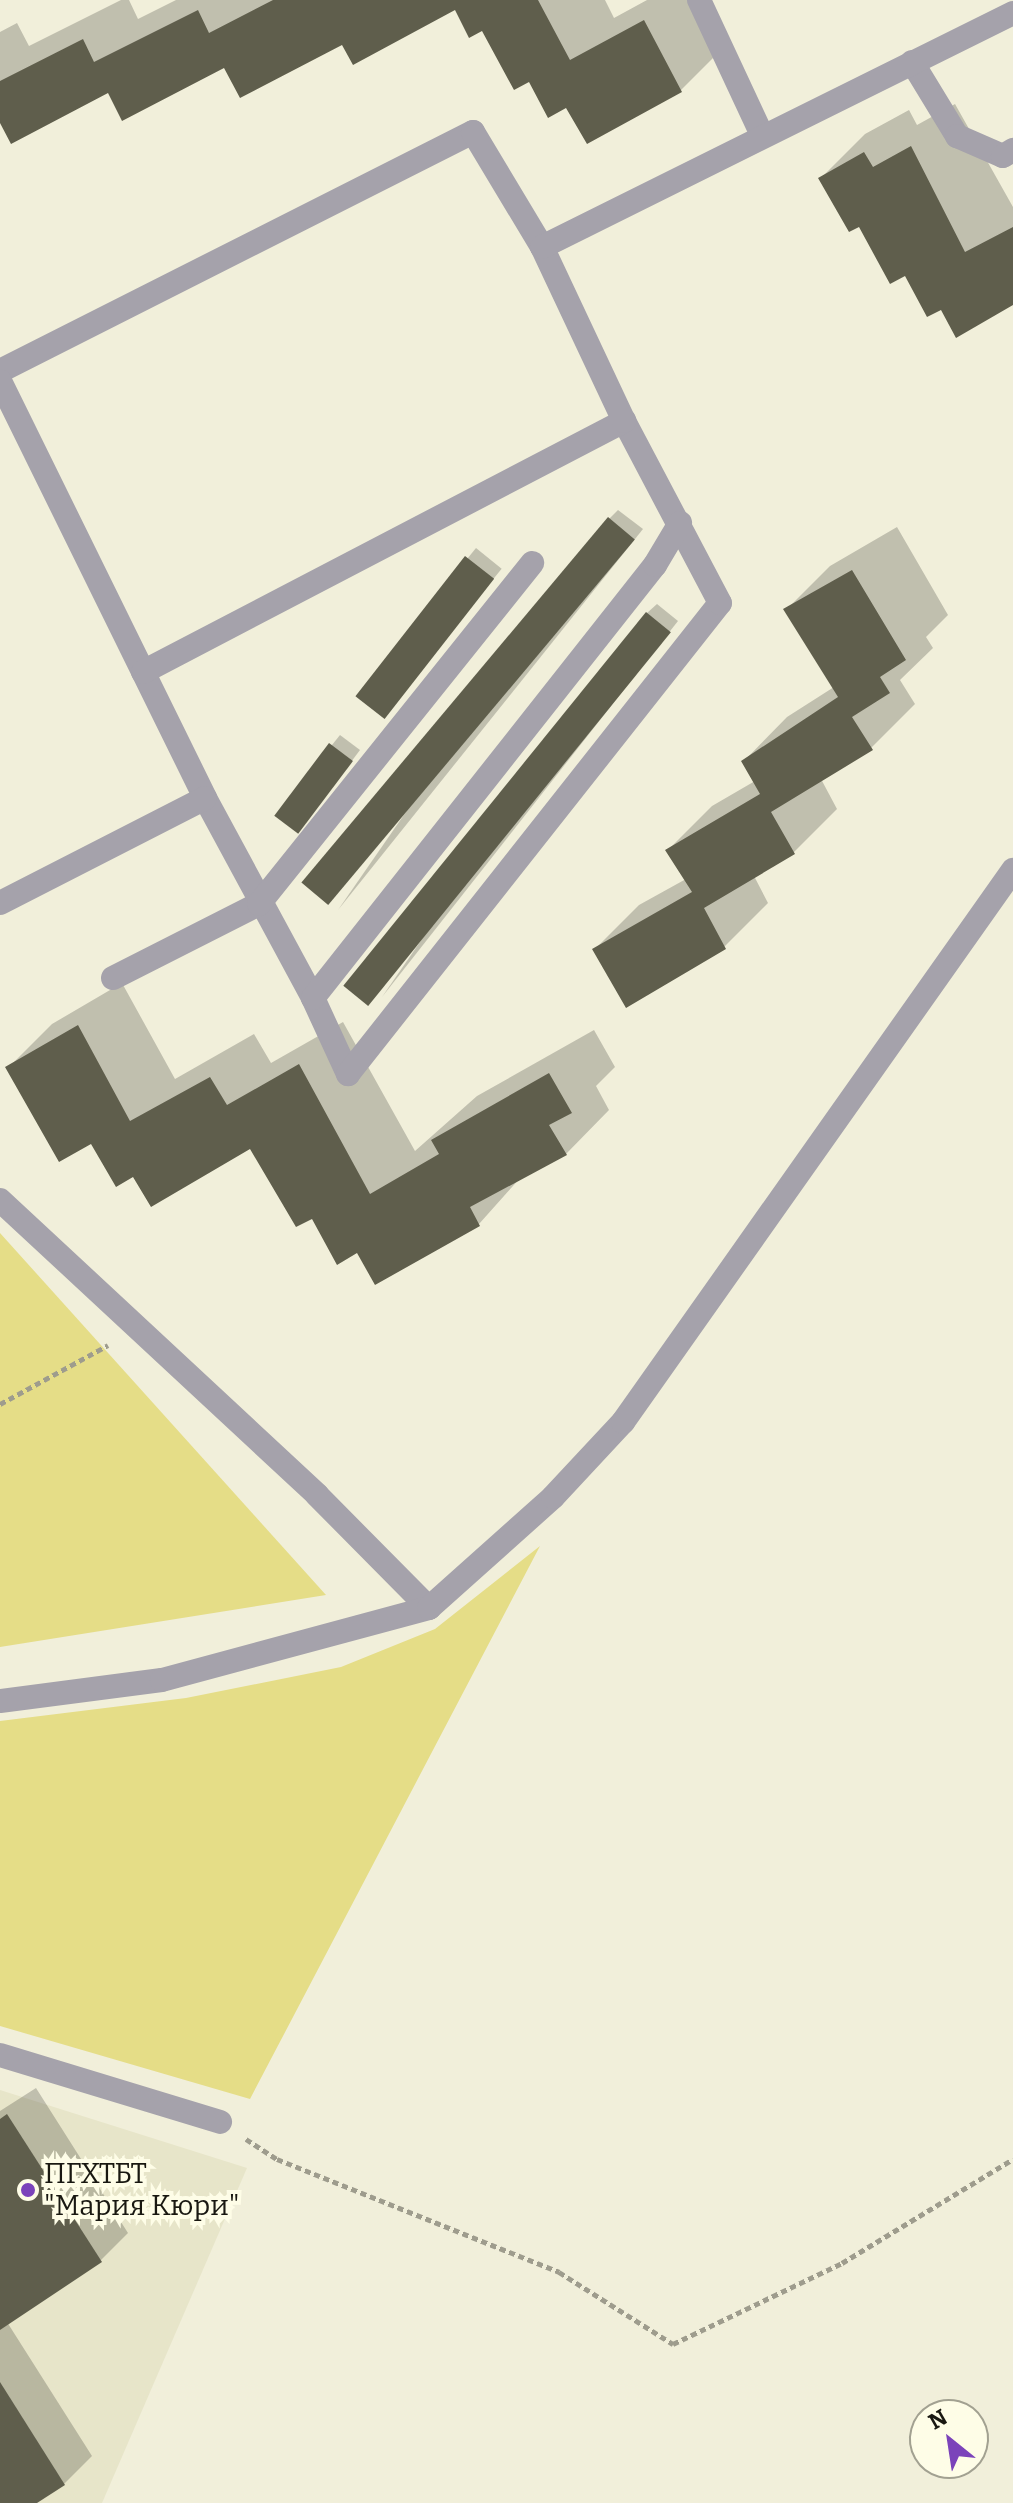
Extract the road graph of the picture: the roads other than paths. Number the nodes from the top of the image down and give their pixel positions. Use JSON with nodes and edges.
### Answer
{"nodes":[{"id":1,"x":699,"y":0,"type":"edge"},
{"id":2,"x":1013,"y":13,"type":"edge"},
{"id":3,"x":912,"y":62,"type":"junction"},
{"id":4,"x":762,"y":135,"type":"junction"},
{"id":5,"x":1013,"y":150,"type":"edge"},
{"id":6,"x":542,"y":247,"type":"junction"},
{"id":7,"x":0,"y":371,"type":"edge"},
{"id":8,"x":0,"y":381,"type":"edge"},
{"id":9,"x":624,"y":421,"type":"junction"},
{"id":10,"x":680,"y":523,"type":"junction"},
{"id":11,"x":532,"y":563,"type":"dead end"},
{"id":12,"x":143,"y":672,"type":"junction"},
{"id":13,"x":205,"y":798,"type":"junction"},
{"id":14,"x":1013,"y":870,"type":"edge"},
{"id":15,"x":0,"y":903,"type":"edge"},
{"id":16,"x":259,"y":904,"type":"junction"},
{"id":17,"x":113,"y":978,"type":"dead end"},
{"id":18,"x":313,"y":998,"type":"junction"},
{"id":19,"x":0,"y":1200,"type":"edge"},
{"id":20,"x":429,"y":1608,"type":"junction"},
{"id":21,"x":0,"y":1701,"type":"edge"},
{"id":22,"x":0,"y":2055,"type":"edge"},
{"id":23,"x":220,"y":2122,"type":"road end"}],
"edges":[{"from":1,"to":4,"type":"street"},
{"from":2,"to":3,"type":"street"},
{"from":3,"to":4,"type":"street"},
{"from":3,"to":5,"type":"street"},
{"from":4,"to":6,"type":"street"},
{"from":6,"to":7,"type":"street"},
{"from":6,"to":9,"type":"street"},
{"from":8,"to":12,"type":"street"},
{"from":9,"to":10,"type":"street"},
{"from":9,"to":12,"type":"street"},
{"from":10,"to":18,"type":"street"},
{"from":10,"to":18,"type":"street"},
{"from":11,"to":16,"type":"street"},
{"from":12,"to":13,"type":"street"},
{"from":13,"to":15,"type":"street"},
{"from":13,"to":16,"type":"street"},
{"from":14,"to":20,"type":"street"},
{"from":16,"to":17,"type":"street"},
{"from":16,"to":18,"type":"street"},
{"from":19,"to":20,"type":"street"},
{"from":20,"to":21,"type":"street"},
{"from":22,"to":23,"type":"street"}]}
